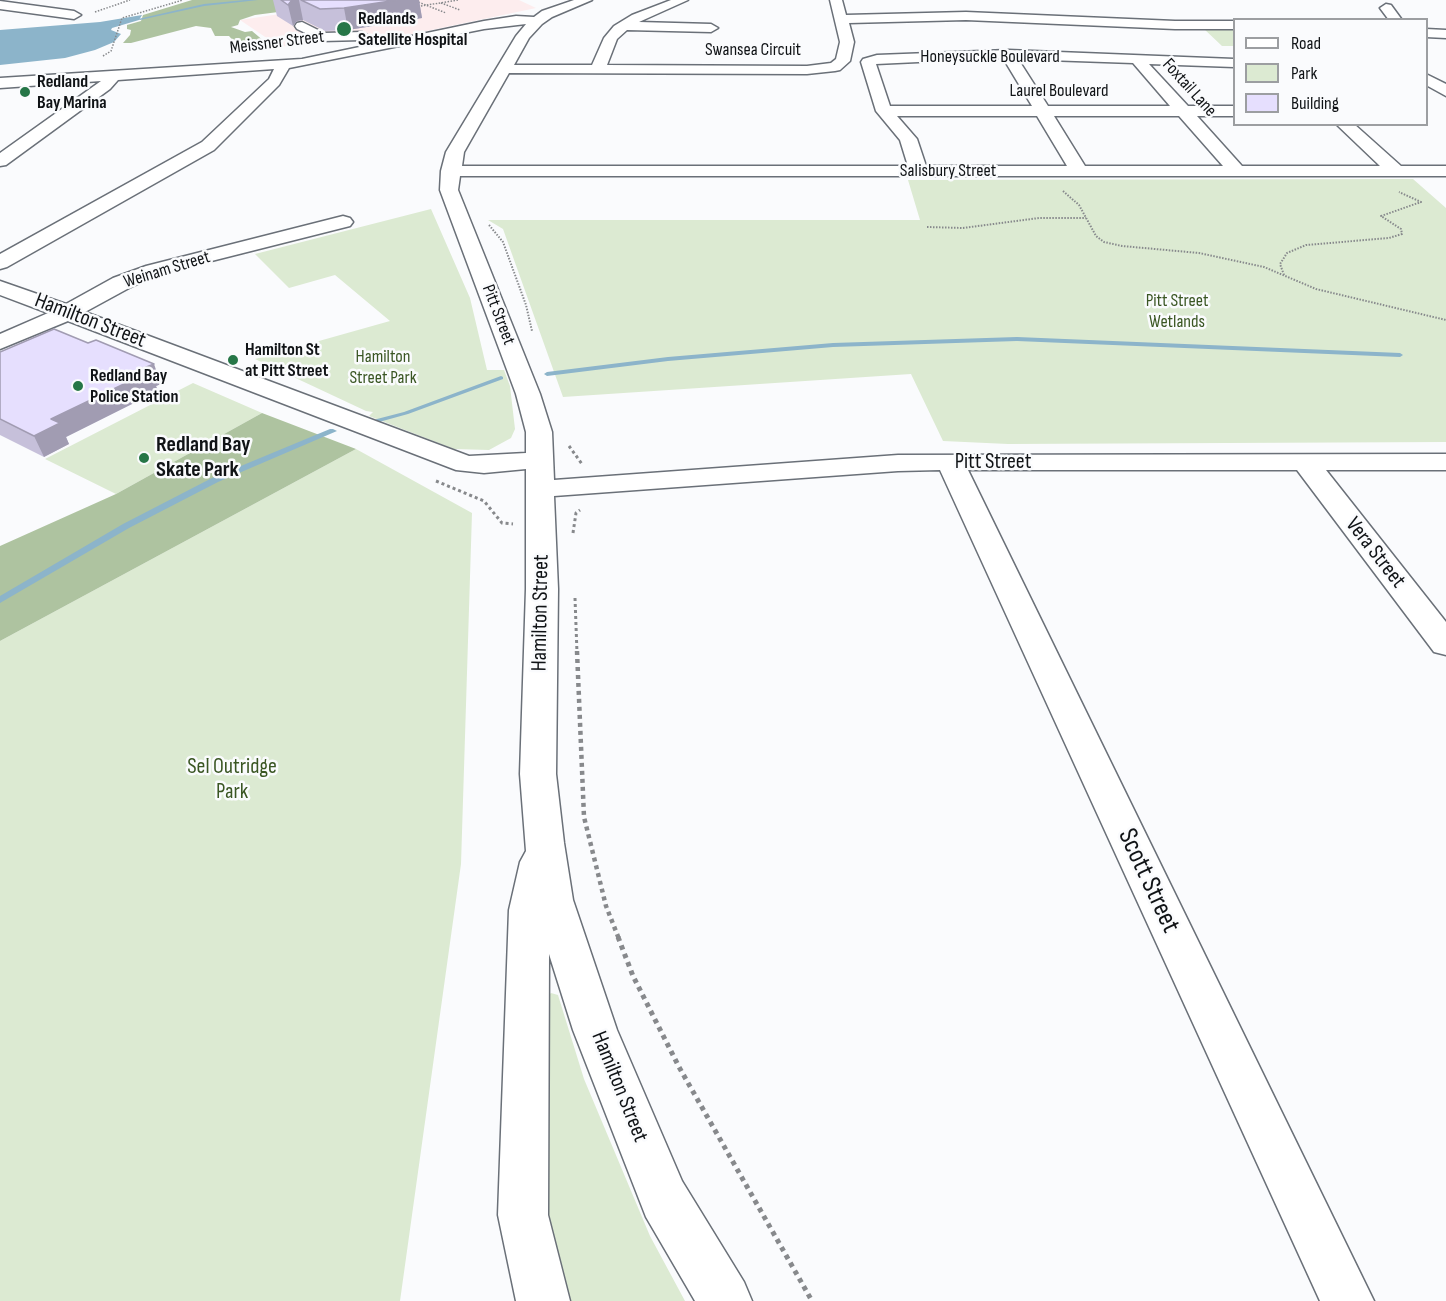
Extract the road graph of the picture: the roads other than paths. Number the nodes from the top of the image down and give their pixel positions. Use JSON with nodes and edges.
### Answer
{"nodes":[{"id":1,"x":586,"y":0,"type":"edge"},
{"id":2,"x":682,"y":0,"type":"edge"},
{"id":3,"x":836,"y":0,"type":"edge"},
{"id":4,"x":961,"y":0,"type":"edge"},
{"id":5,"x":0,"y":5,"type":"edge"},
{"id":6,"x":1386,"y":8,"type":"dead end"},
{"id":7,"x":966,"y":16,"type":"junction"},
{"id":8,"x":1394,"y":18,"type":"edge"},
{"id":9,"x":842,"y":19,"type":"junction"},
{"id":10,"x":76,"y":20,"type":"road end"},
{"id":11,"x":537,"y":21,"type":"junction"},
{"id":12,"x":1233,"y":25,"type":"edge"},
{"id":13,"x":302,"y":26,"type":"dead end"},
{"id":14,"x":623,"y":26,"type":"junction"},
{"id":15,"x":711,"y":29,"type":"dead end"},
{"id":16,"x":1428,"y":33,"type":"edge"},
{"id":17,"x":1446,"y":34,"type":"edge"},
{"id":18,"x":386,"y":45,"type":"junction"},
{"id":19,"x":1008,"y":54,"type":"junction"},
{"id":20,"x":1136,"y":58,"type":"junction"},
{"id":21,"x":1233,"y":63,"type":"edge"},
{"id":22,"x":283,"y":65,"type":"junction"},
{"id":23,"x":598,"y":68,"type":"junction"},
{"id":24,"x":504,"y":69,"type":"junction"},
{"id":25,"x":113,"y":76,"type":"junction"},
{"id":26,"x":1428,"y":79,"type":"edge"},
{"id":27,"x":0,"y":83,"type":"edge"},
{"id":28,"x":1444,"y":89,"type":"edge"},
{"id":29,"x":884,"y":111,"type":"junction"},
{"id":30,"x":1043,"y":111,"type":"junction"},
{"id":31,"x":1183,"y":111,"type":"junction"},
{"id":32,"x":1233,"y":111,"type":"edge"},
{"id":33,"x":1346,"y":126,"type":"edge"},
{"id":34,"x":0,"y":161,"type":"edge"},
{"id":35,"x":450,"y":171,"type":"junction"},
{"id":36,"x":919,"y":171,"type":"junction"},
{"id":37,"x":1079,"y":171,"type":"junction"},
{"id":38,"x":1237,"y":171,"type":"junction"},
{"id":39,"x":1396,"y":171,"type":"junction"},
{"id":40,"x":1446,"y":171,"type":"edge"},
{"id":41,"x":343,"y":222,"type":"dead end"},
{"id":42,"x":0,"y":263,"type":"edge"},
{"id":43,"x":0,"y":287,"type":"edge"},
{"id":44,"x":67,"y":313,"type":"junction"},
{"id":45,"x":0,"y":342,"type":"edge"},
{"id":46,"x":950,"y":462,"type":"junction"},
{"id":47,"x":1305,"y":462,"type":"junction"},
{"id":48,"x":1446,"y":462,"type":"edge"},
{"id":49,"x":550,"y":464,"type":"junction"},
{"id":50,"x":1446,"y":644,"type":"edge"},
{"id":51,"x":544,"y":843,"type":"junction"},
{"id":52,"x":543,"y":1301,"type":"edge"},
{"id":53,"x":725,"y":1301,"type":"edge"},
{"id":54,"x":1347,"y":1301,"type":"edge"}],
"edges":[{"from":1,"to":11,"type":"street","name":"Meissner Street"},
{"from":2,"to":14,"type":"street"},
{"from":3,"to":9,"type":"street","name":"Swansea Circuit"},
{"from":4,"to":7,"type":"street"},
{"from":5,"to":10,"type":"street"},
{"from":6,"to":8,"type":"street"},
{"from":7,"to":9,"type":"street"},
{"from":7,"to":12,"type":"street"},
{"from":9,"to":23,"type":"street","name":"Swansea Circuit"},
{"from":11,"to":18,"type":"street","name":"Meissner Street"},
{"from":11,"to":24,"type":"street"},
{"from":13,"to":18,"type":"street"},
{"from":14,"to":15,"type":"street"},
{"from":14,"to":23,"type":"street"},
{"from":16,"to":17,"type":"street"},
{"from":18,"to":22,"type":"street","name":"Meissner Street"},
{"from":19,"to":20,"type":"street","name":"Honeysuckle Boulevard"},
{"from":19,"to":29,"type":"street","name":"Honeysuckle Boulevard"},
{"from":19,"to":30,"type":"street"},
{"from":20,"to":21,"type":"street","name":"Honeysuckle Boulevard"},
{"from":20,"to":31,"type":"street","name":"Foxtail Lane"},
{"from":22,"to":25,"type":"street","name":"Meissner Street"},
{"from":22,"to":42,"type":"street"},
{"from":23,"to":24,"type":"street","name":"Swansea Circuit"},
{"from":24,"to":35,"type":"street"},
{"from":25,"to":27,"type":"street","name":"Meissner Street"},
{"from":25,"to":34,"type":"street"},
{"from":26,"to":28,"type":"street"},
{"from":29,"to":30,"type":"street","name":"Laurel Boulevard"},
{"from":29,"to":36,"type":"street","name":"Honeysuckle Boulevard"},
{"from":30,"to":31,"type":"street","name":"Laurel Boulevard"},
{"from":30,"to":37,"type":"street"},
{"from":31,"to":32,"type":"street","name":"Laurel Boulevard"},
{"from":31,"to":38,"type":"street","name":"Foxtail Lane"},
{"from":33,"to":39,"type":"street"},
{"from":35,"to":36,"type":"street","name":"Salisbury Street"},
{"from":35,"to":49,"type":"street","name":"Pitt Street"},
{"from":36,"to":37,"type":"street","name":"Salisbury Street"},
{"from":37,"to":38,"type":"street","name":"Salisbury Street"},
{"from":38,"to":39,"type":"street","name":"Salisbury Street"},
{"from":39,"to":40,"type":"street","name":"Salisbury Street"},
{"from":41,"to":44,"type":"street","name":"Weinam Street"},
{"from":43,"to":44,"type":"street","name":"Hamilton Street"},
{"from":44,"to":45,"type":"street","name":"Weinam Street"},
{"from":44,"to":49,"type":"street","name":"Hamilton Street"},
{"from":46,"to":47,"type":"street","name":"Pitt Street"},
{"from":46,"to":49,"type":"street","name":"Pitt Street"},
{"from":46,"to":54,"type":"street","name":"Scott Street"},
{"from":47,"to":48,"type":"street","name":"Pitt Street"},
{"from":47,"to":50,"type":"street","name":"Vera Street"},
{"from":49,"to":51,"type":"street","name":"Hamilton Street"},
{"from":51,"to":52,"type":"street"},
{"from":51,"to":53,"type":"street","name":"Hamilton Street"}]}
